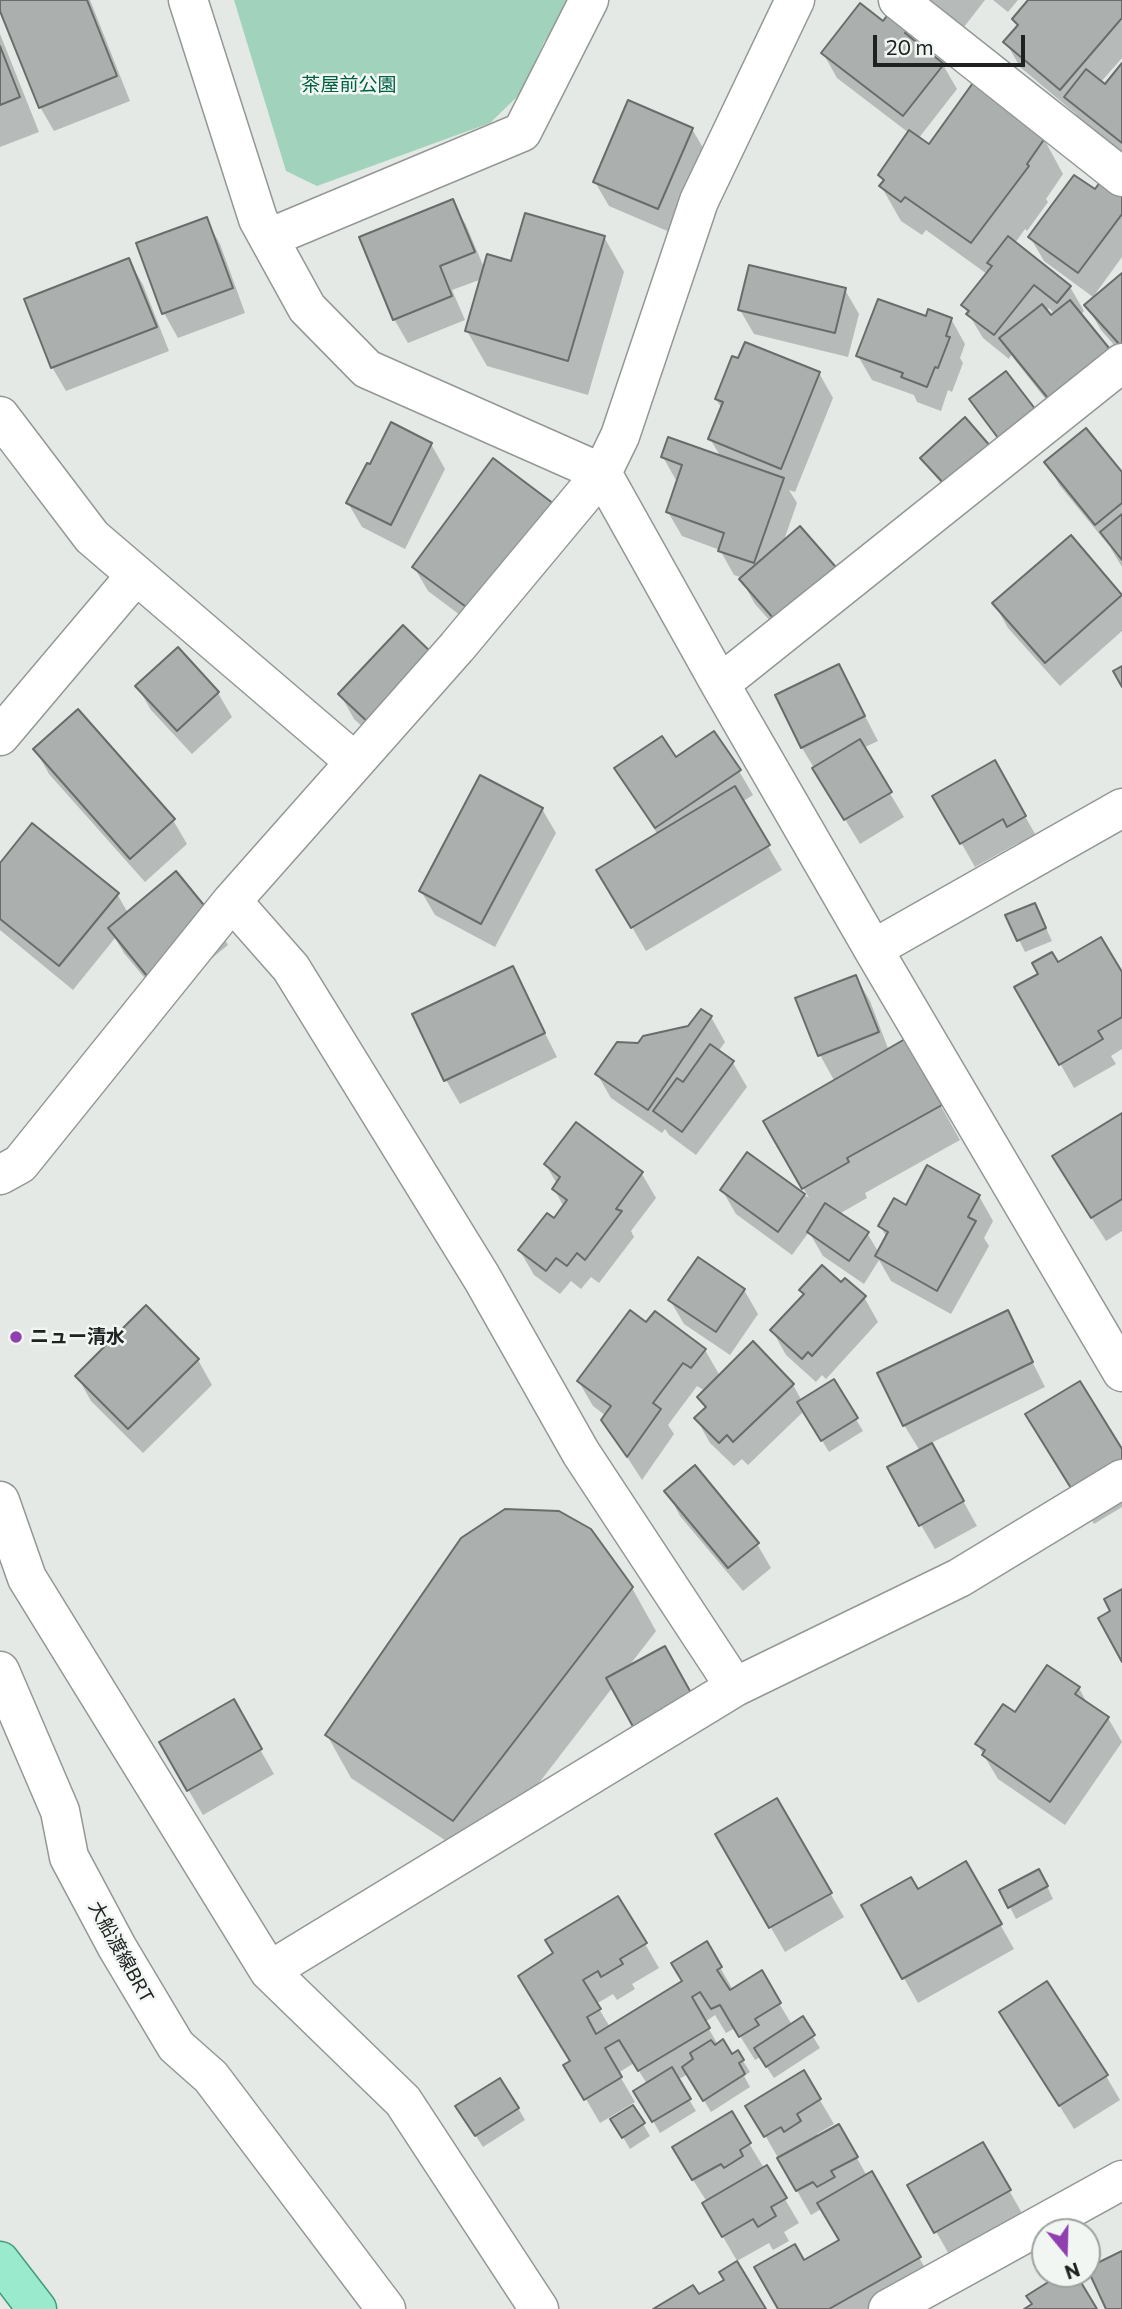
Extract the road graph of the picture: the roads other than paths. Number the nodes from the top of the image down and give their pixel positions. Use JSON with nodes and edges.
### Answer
{"nodes":[{"id":1,"x":188,"y":0,"type":"edge"},
{"id":2,"x":589,"y":0,"type":"edge"},
{"id":3,"x":795,"y":0,"type":"edge"},
{"id":4,"x":898,"y":0,"type":"edge"},
{"id":5,"x":1122,"y":177,"type":"edge"},
{"id":6,"x":269,"y":238,"type":"junction"},
{"id":7,"x":1122,"y":363,"type":"edge"},
{"id":8,"x":0,"y":416,"type":"edge"},
{"id":9,"x":602,"y":473,"type":"junction"},
{"id":10,"x":136,"y":575,"type":"junction"},
{"id":11,"x":720,"y":684,"type":"junction"},
{"id":12,"x":0,"y":736,"type":"edge"},
{"id":13,"x":355,"y":762,"type":"junction"},
{"id":14,"x":1122,"y":808,"type":"edge"},
{"id":15,"x":232,"y":901,"type":"junction"},
{"id":16,"x":873,"y":949,"type":"junction"},
{"id":17,"x":0,"y":1175,"type":"edge"},
{"id":18,"x":1122,"y":1372,"type":"edge"},
{"id":19,"x":1122,"y":1479,"type":"edge"},
{"id":20,"x":0,"y":1501,"type":"edge"},
{"id":21,"x":0,"y":1671,"type":"edge"},
{"id":22,"x":735,"y":1687,"type":"junction"},
{"id":23,"x":269,"y":1971,"type":"junction"},
{"id":24,"x":1122,"y":2180,"type":"edge"},
{"id":25,"x":0,"y":2261,"type":"edge"},
{"id":26,"x":37,"y":2309,"type":"edge"},
{"id":27,"x":386,"y":2309,"type":"edge"},
{"id":28,"x":539,"y":2309,"type":"edge"},
{"id":29,"x":888,"y":2309,"type":"edge"}],
"edges":[{"from":1,"to":6,"type":"street"},
{"from":2,"to":6,"type":"street"},
{"from":3,"to":9,"type":"street"},
{"from":4,"to":5,"type":"street"},
{"from":6,"to":9,"type":"street"},
{"from":7,"to":11,"type":"street"},
{"from":8,"to":10,"type":"street"},
{"from":9,"to":11,"type":"street"},
{"from":9,"to":13,"type":"street"},
{"from":10,"to":12,"type":"street"},
{"from":10,"to":13,"type":"street"},
{"from":11,"to":16,"type":"street"},
{"from":13,"to":15,"type":"street"},
{"from":14,"to":16,"type":"street"},
{"from":15,"to":17,"type":"street"},
{"from":15,"to":22,"type":"street"},
{"from":16,"to":18,"type":"street"},
{"from":19,"to":22,"type":"street"},
{"from":20,"to":23,"type":"street"},
{"from":21,"to":27,"type":"street","name":"大船渡線BRT"},
{"from":22,"to":23,"type":"street"},
{"from":23,"to":28,"type":"street"},
{"from":24,"to":29,"type":"street"},
{"from":25,"to":26,"type":"main road"}]}
